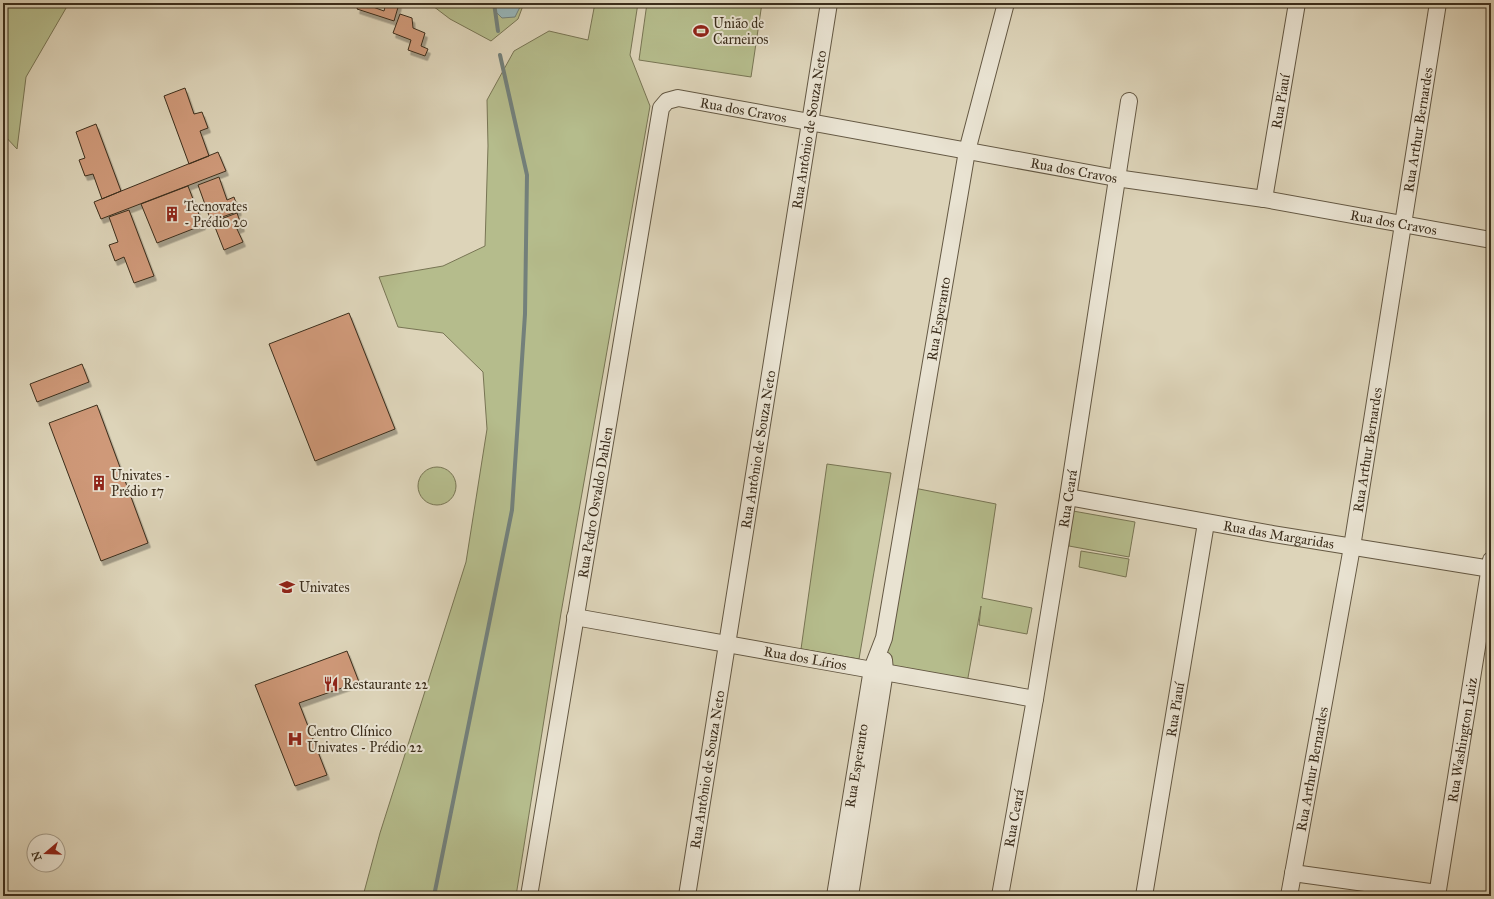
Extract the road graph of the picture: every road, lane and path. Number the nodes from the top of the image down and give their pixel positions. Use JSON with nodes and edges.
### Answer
{"nodes":[{"id":1,"x":829,"y":3,"type":"edge"},
{"id":2,"x":1006,"y":3,"type":"edge"},
{"id":3,"x":1297,"y":3,"type":"edge"},
{"id":4,"x":1438,"y":3,"type":"edge"},
{"id":5,"x":1129,"y":101,"type":"dead end"},
{"id":6,"x":661,"y":108,"type":"joint"},
{"id":7,"x":810,"y":122,"type":"junction"},
{"id":8,"x":967,"y":151,"type":"junction"},
{"id":9,"x":1116,"y":178,"type":"junction"},
{"id":10,"x":1264,"y":199,"type":"junction"},
{"id":11,"x":1404,"y":224,"type":"junction"},
{"id":12,"x":1491,"y":240,"type":"edge"},
{"id":13,"x":1068,"y":497,"type":"junction"},
{"id":14,"x":1206,"y":523,"type":"junction"},
{"id":15,"x":1352,"y":547,"type":"junction"},
{"id":16,"x":1490,"y":566,"type":"edge"},
{"id":17,"x":575,"y":617,"type":"junction"},
{"id":18,"x":727,"y":645,"type":"junction"},
{"id":19,"x":878,"y":670,"type":"junction"},
{"id":20,"x":1035,"y":699,"type":"junction"},
{"id":21,"x":853,"y":827,"type":"junction"},
{"id":22,"x":1293,"y":873,"type":"junction"},
{"id":23,"x":1437,"y":895,"type":"edge"},
{"id":24,"x":529,"y":896,"type":"edge"},
{"id":25,"x":687,"y":896,"type":"edge"},
{"id":26,"x":835,"y":896,"type":"edge"},
{"id":27,"x":850,"y":896,"type":"edge"},
{"id":28,"x":1000,"y":896,"type":"edge"},
{"id":29,"x":1144,"y":896,"type":"edge"},
{"id":30,"x":1289,"y":896,"type":"edge"}],
"edges":[{"from":1,"to":7,"type":"street","name":"Rua Antônio de Souza Neto"},
{"from":2,"to":8,"type":"street","name":"Rua Esperanto"},
{"from":3,"to":10,"type":"street","name":"Rua Piauí"},
{"from":4,"to":11,"type":"street","name":"Rua Arthur Bernardes"},
{"from":5,"to":9,"type":"street","name":"Rua Ceará"},
{"from":6,"to":7,"type":"street","name":"Rua dos Cravos"},
{"from":6,"to":17,"type":"street","name":"Rua Pedro Osvaldo Dahlen"},
{"from":7,"to":8,"type":"street","name":"Rua dos Cravos"},
{"from":7,"to":18,"type":"street","name":"Rua Antônio de Souza Neto"},
{"from":8,"to":9,"type":"street","name":"Rua dos Cravos"},
{"from":8,"to":19,"type":"street","name":"Rua Esperanto"},
{"from":9,"to":10,"type":"street","name":"Rua dos Cravos"},
{"from":9,"to":13,"type":"street","name":"Rua Ceará"},
{"from":10,"to":11,"type":"street","name":"Rua dos Cravos"},
{"from":11,"to":12,"type":"street","name":"Rua dos Cravos"},
{"from":11,"to":15,"type":"street","name":"Rua Arthur Bernardes"},
{"from":13,"to":14,"type":"street","name":"Rua das Margaridas"},
{"from":13,"to":20,"type":"street","name":"Rua Ceará"},
{"from":14,"to":15,"type":"street","name":"Rua das Margaridas"},
{"from":14,"to":29,"type":"street","name":"Rua Piauí"},
{"from":15,"to":16,"type":"street","name":"Rua das Margaridas"},
{"from":15,"to":22,"type":"street","name":"Rua Arthur Bernardes"},
{"from":16,"to":23,"type":"street","name":"Rua Washington Luiz"},
{"from":17,"to":18,"type":"street","name":"Rua dos Lírios"},
{"from":17,"to":24,"type":"street","name":"Rua Pedro Osvaldo Dahlen"},
{"from":18,"to":19,"type":"street","name":"Rua dos Lírios"},
{"from":18,"to":25,"type":"street","name":"Rua Antônio de Souza Neto"},
{"from":19,"to":20,"type":"street","name":"Rua dos Lírios"},
{"from":19,"to":21,"type":"street","name":"Rua Esperanto"},
{"from":20,"to":28,"type":"street","name":"Rua Ceará"},
{"from":21,"to":26,"type":"street","name":"Rua Esperanto"},
{"from":21,"to":27,"type":"street","name":"Rua Esperanto"},
{"from":22,"to":23,"type":"street"},
{"from":22,"to":30,"type":"street","name":"Rua Arthur Bernardes"}]}
